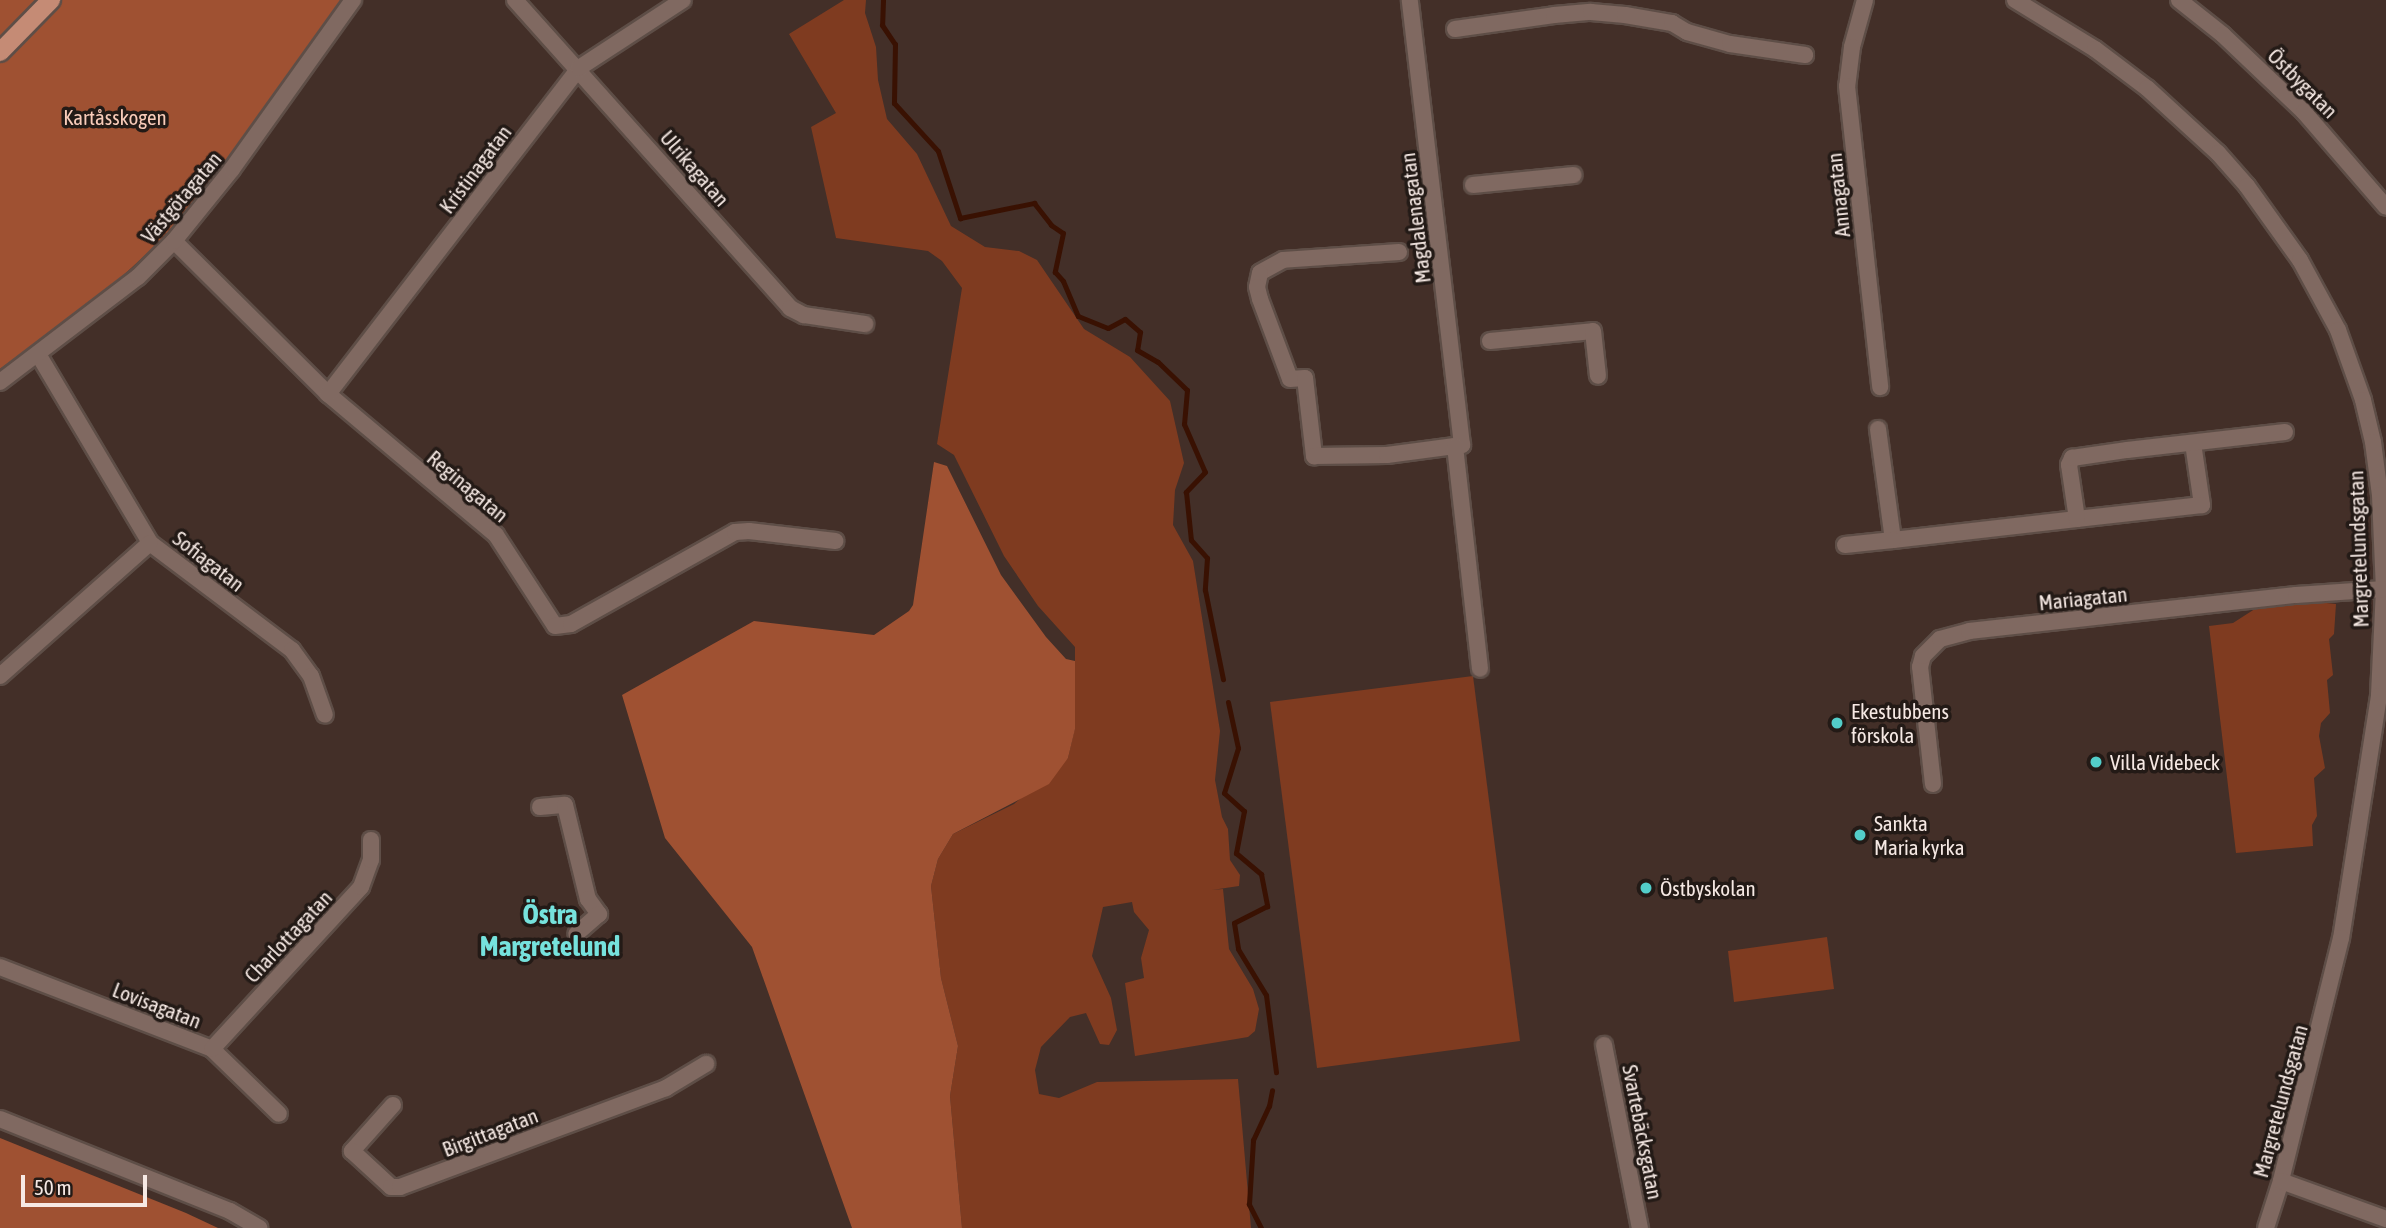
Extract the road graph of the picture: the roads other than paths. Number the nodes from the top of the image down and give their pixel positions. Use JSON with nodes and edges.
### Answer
{"nodes":[{"id":1,"x":51,"y":0,"type":"edge"},
{"id":2,"x":353,"y":0,"type":"edge"},
{"id":3,"x":515,"y":0,"type":"edge"},
{"id":4,"x":682,"y":0,"type":"edge"},
{"id":5,"x":1410,"y":0,"type":"edge"},
{"id":6,"x":1865,"y":0,"type":"edge"},
{"id":7,"x":2015,"y":0,"type":"edge"},
{"id":8,"x":2179,"y":0,"type":"edge"},
{"id":9,"x":1455,"y":29,"type":"dead end"},
{"id":10,"x":0,"y":51,"type":"edge"},
{"id":11,"x":1805,"y":55,"type":"dead end"},
{"id":12,"x":579,"y":68,"type":"junction"},
{"id":13,"x":1573,"y":175,"type":"dead end"},
{"id":14,"x":1473,"y":185,"type":"dead end"},
{"id":15,"x":2386,"y":207,"type":"edge"},
{"id":16,"x":174,"y":242,"type":"junction"},
{"id":17,"x":1399,"y":252,"type":"dead end"},
{"id":18,"x":865,"y":324,"type":"dead end"},
{"id":19,"x":1490,"y":341,"type":"dead end"},
{"id":20,"x":38,"y":354,"type":"junction"},
{"id":21,"x":1598,"y":376,"type":"dead end"},
{"id":22,"x":0,"y":382,"type":"edge"},
{"id":23,"x":1880,"y":387,"type":"dead end"},
{"id":24,"x":328,"y":394,"type":"junction"},
{"id":25,"x":1878,"y":429,"type":"dead end"},
{"id":26,"x":2285,"y":432,"type":"dead end"},
{"id":27,"x":1458,"y":439,"type":"junction"},
{"id":28,"x":2379,"y":441,"type":"edge"},
{"id":29,"x":2193,"y":443,"type":"junction"},
{"id":30,"x":2077,"y":519,"type":"junction"},
{"id":31,"x":1893,"y":540,"type":"junction"},
{"id":32,"x":835,"y":541,"type":"dead end"},
{"id":33,"x":150,"y":542,"type":"junction"},
{"id":34,"x":1845,"y":545,"type":"dead end"},
{"id":35,"x":2384,"y":589,"type":"junction"},
{"id":36,"x":1480,"y":668,"type":"dead end"},
{"id":37,"x":0,"y":676,"type":"edge"},
{"id":38,"x":325,"y":715,"type":"dead end"},
{"id":39,"x":1933,"y":784,"type":"dead end"},
{"id":40,"x":540,"y":807,"type":"dead end"},
{"id":41,"x":371,"y":840,"type":"dead end"},
{"id":42,"x":576,"y":934,"type":"dead end"},
{"id":43,"x":0,"y":967,"type":"edge"},
{"id":44,"x":1604,"y":1045,"type":"dead end"},
{"id":45,"x":212,"y":1049,"type":"junction"},
{"id":46,"x":706,"y":1064,"type":"dead end"},
{"id":47,"x":393,"y":1105,"type":"dead end"},
{"id":48,"x":279,"y":1114,"type":"dead end"},
{"id":49,"x":0,"y":1118,"type":"edge"},
{"id":50,"x":2281,"y":1181,"type":"junction"},
{"id":51,"x":2386,"y":1219,"type":"edge"},
{"id":52,"x":260,"y":1228,"type":"edge"},
{"id":53,"x":1640,"y":1228,"type":"edge"},
{"id":54,"x":2266,"y":1228,"type":"edge"}],
"edges":[{"from":1,"to":10,"type":"main road"},
{"from":2,"to":16,"type":"street","name":"Västgötagatan"},
{"from":3,"to":12,"type":"street","name":"Ulrikagatan"},
{"from":4,"to":12,"type":"street","name":"Kristinagatan"},
{"from":5,"to":27,"type":"street","name":"Magdalenagatan"},
{"from":6,"to":23,"type":"street","name":"Annagatan"},
{"from":7,"to":28,"type":"street","name":"Margretelundsgatan"},
{"from":8,"to":15,"type":"street","name":"Östbygatan"},
{"from":9,"to":11,"type":"street"},
{"from":12,"to":18,"type":"street","name":"Ulrikagatan"},
{"from":12,"to":24,"type":"street","name":"Kristinagatan"},
{"from":13,"to":14,"type":"street"},
{"from":16,"to":20,"type":"street","name":"Västgötagatan"},
{"from":16,"to":24,"type":"street","name":"Reginagatan"},
{"from":17,"to":27,"type":"street"},
{"from":19,"to":21,"type":"street"},
{"from":20,"to":22,"type":"street","name":"Västgötagatan"},
{"from":20,"to":33,"type":"street","name":"Sofiagatan"},
{"from":24,"to":32,"type":"street","name":"Reginagatan"},
{"from":25,"to":31,"type":"street"},
{"from":26,"to":29,"type":"street"},
{"from":27,"to":36,"type":"street","name":"Magdalenagatan"},
{"from":28,"to":35,"type":"street","name":"Margretelundsgatan"},
{"from":29,"to":30,"type":"street"},
{"from":29,"to":30,"type":"street"},
{"from":30,"to":31,"type":"street"},
{"from":31,"to":34,"type":"street"},
{"from":33,"to":37,"type":"street"},
{"from":33,"to":38,"type":"street","name":"Sofiagatan"},
{"from":35,"to":39,"type":"street","name":"Mariagatan"},
{"from":35,"to":50,"type":"street","name":"Margretelundsgatan"},
{"from":40,"to":42,"type":"street"},
{"from":41,"to":45,"type":"street","name":"Charlottagatan"},
{"from":43,"to":45,"type":"street","name":"Lovisagatan"},
{"from":44,"to":53,"type":"street","name":"Svartebäcksgatan"},
{"from":45,"to":48,"type":"street","name":"Lovisagatan"},
{"from":46,"to":47,"type":"street","name":"Birgittagatan"},
{"from":49,"to":52,"type":"street"},
{"from":50,"to":51,"type":"street"},
{"from":50,"to":54,"type":"street","name":"Margretelundsgatan"}]}
